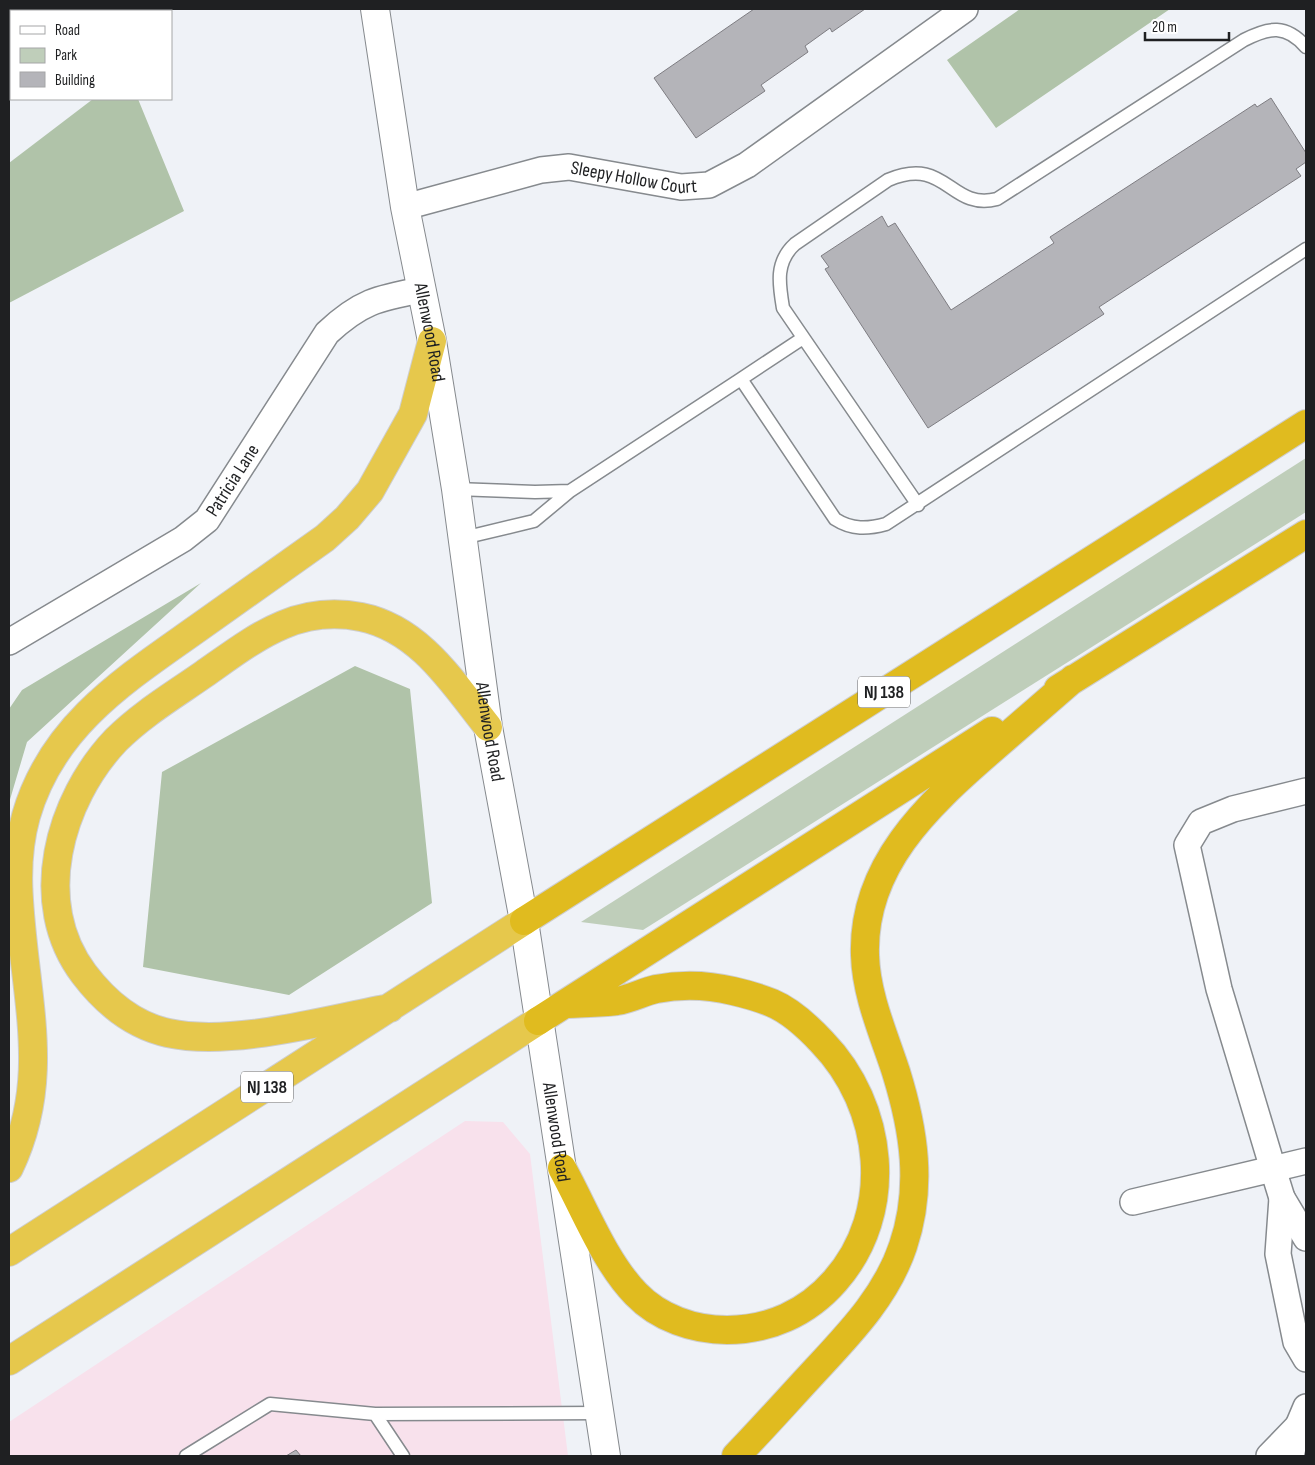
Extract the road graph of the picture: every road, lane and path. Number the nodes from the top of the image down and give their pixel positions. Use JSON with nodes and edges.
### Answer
{"nodes":[{"id":1,"x":375,"y":9,"type":"edge"},
{"id":2,"x":965,"y":9,"type":"edge"},
{"id":3,"x":1306,"y":47,"type":"edge"},
{"id":4,"x":404,"y":207,"type":"junction"},
{"id":5,"x":1306,"y":249,"type":"edge"},
{"id":6,"x":421,"y":290,"type":"junction"},
{"id":7,"x":803,"y":338,"type":"junction"},
{"id":8,"x":432,"y":341,"type":"junction"},
{"id":9,"x":741,"y":379,"type":"junction"},
{"id":10,"x":1306,"y":405,"type":"edge"},
{"id":11,"x":1306,"y":424,"type":"edge"},
{"id":12,"x":1244,"y":463,"type":"junction"},
{"id":13,"x":456,"y":490,"type":"junction"},
{"id":14,"x":570,"y":491,"type":"junction"},
{"id":15,"x":918,"y":505,"type":"junction"},
{"id":16,"x":1306,"y":534,"type":"edge"},
{"id":17,"x":463,"y":538,"type":"junction"},
{"id":18,"x":9,"y":642,"type":"edge"},
{"id":19,"x":1073,"y":679,"type":"junction"},
{"id":20,"x":488,"y":727,"type":"junction"},
{"id":21,"x":1306,"y":791,"type":"edge"},
{"id":22,"x":524,"y":921,"type":"junction"},
{"id":23,"x":565,"y":1004,"type":"junction"},
{"id":24,"x":390,"y":1008,"type":"junction"},
{"id":25,"x":538,"y":1020,"type":"junction"},
{"id":26,"x":1306,"y":1161,"type":"edge"},
{"id":27,"x":9,"y":1168,"type":"edge"},
{"id":28,"x":562,"y":1168,"type":"junction"},
{"id":29,"x":1273,"y":1169,"type":"junction"},
{"id":30,"x":1282,"y":1198,"type":"junction"},
{"id":31,"x":1133,"y":1202,"type":"dead end"},
{"id":32,"x":1306,"y":1238,"type":"edge"},
{"id":33,"x":9,"y":1252,"type":"edge"},
{"id":34,"x":1306,"y":1359,"type":"edge"},
{"id":35,"x":9,"y":1361,"type":"edge"},
{"id":36,"x":600,"y":1413,"type":"junction"},
{"id":37,"x":376,"y":1414,"type":"junction"},
{"id":38,"x":1302,"y":1416,"type":"edge"},
{"id":39,"x":186,"y":1456,"type":"edge"},
{"id":40,"x":403,"y":1456,"type":"edge"},
{"id":41,"x":606,"y":1456,"type":"edge"},
{"id":42,"x":736,"y":1456,"type":"edge"},
{"id":43,"x":1269,"y":1456,"type":"edge"},
{"id":44,"x":1291,"y":1456,"type":"edge"}],
"edges":[{"from":1,"to":4,"type":"street","name":"Allenwood Road"},
{"from":2,"to":4,"type":"street","name":"Sleepy Hollow Court"},
{"from":3,"to":7,"type":"lane"},
{"from":4,"to":6,"type":"street","name":"Allenwood Road"},
{"from":5,"to":15,"type":"lane"},
{"from":6,"to":8,"type":"street","name":"Allenwood Road"},
{"from":6,"to":18,"type":"street","name":"Patricia Lane"},
{"from":7,"to":9,"type":"lane"},
{"from":7,"to":15,"type":"lane"},
{"from":8,"to":13,"type":"street","name":"Allenwood Road"},
{"from":8,"to":27,"type":"highway"},
{"from":9,"to":14,"type":"lane"},
{"from":9,"to":15,"type":"lane"},
{"from":10,"to":12,"type":"highway"},
{"from":11,"to":12,"type":"highway","number":"NJ 138"},
{"from":12,"to":22,"type":"highway","number":"NJ 138"},
{"from":13,"to":14,"type":"lane"},
{"from":13,"to":17,"type":"street","name":"Allenwood Road"},
{"from":14,"to":17,"type":"lane"},
{"from":16,"to":19,"type":"highway"},
{"from":17,"to":20,"type":"street","name":"Allenwood Road"},
{"from":19,"to":23,"type":"highway"},
{"from":19,"to":42,"type":"highway"},
{"from":20,"to":22,"type":"street","name":"Allenwood Road"},
{"from":20,"to":24,"type":"highway"},
{"from":21,"to":29,"type":"street"},
{"from":22,"to":24,"type":"highway","number":"NJ 138"},
{"from":22,"to":25,"type":"street","name":"Allenwood Road"},
{"from":23,"to":25,"type":"highway"},
{"from":23,"to":28,"type":"highway"},
{"from":24,"to":33,"type":"highway","number":"NJ 138"},
{"from":25,"to":28,"type":"street","name":"Allenwood Road"},
{"from":25,"to":35,"type":"highway"},
{"from":26,"to":29,"type":"street"},
{"from":28,"to":36,"type":"street","name":"Allenwood Road"},
{"from":29,"to":30,"type":"street"},
{"from":29,"to":31,"type":"street"},
{"from":30,"to":32,"type":"street"},
{"from":30,"to":34,"type":"street"},
{"from":36,"to":37,"type":"lane"},
{"from":36,"to":41,"type":"street","name":"Allenwood Road"},
{"from":37,"to":39,"type":"lane"},
{"from":37,"to":40,"type":"lane"},
{"from":38,"to":43,"type":"street"},
{"from":38,"to":44,"type":"street"}]}
